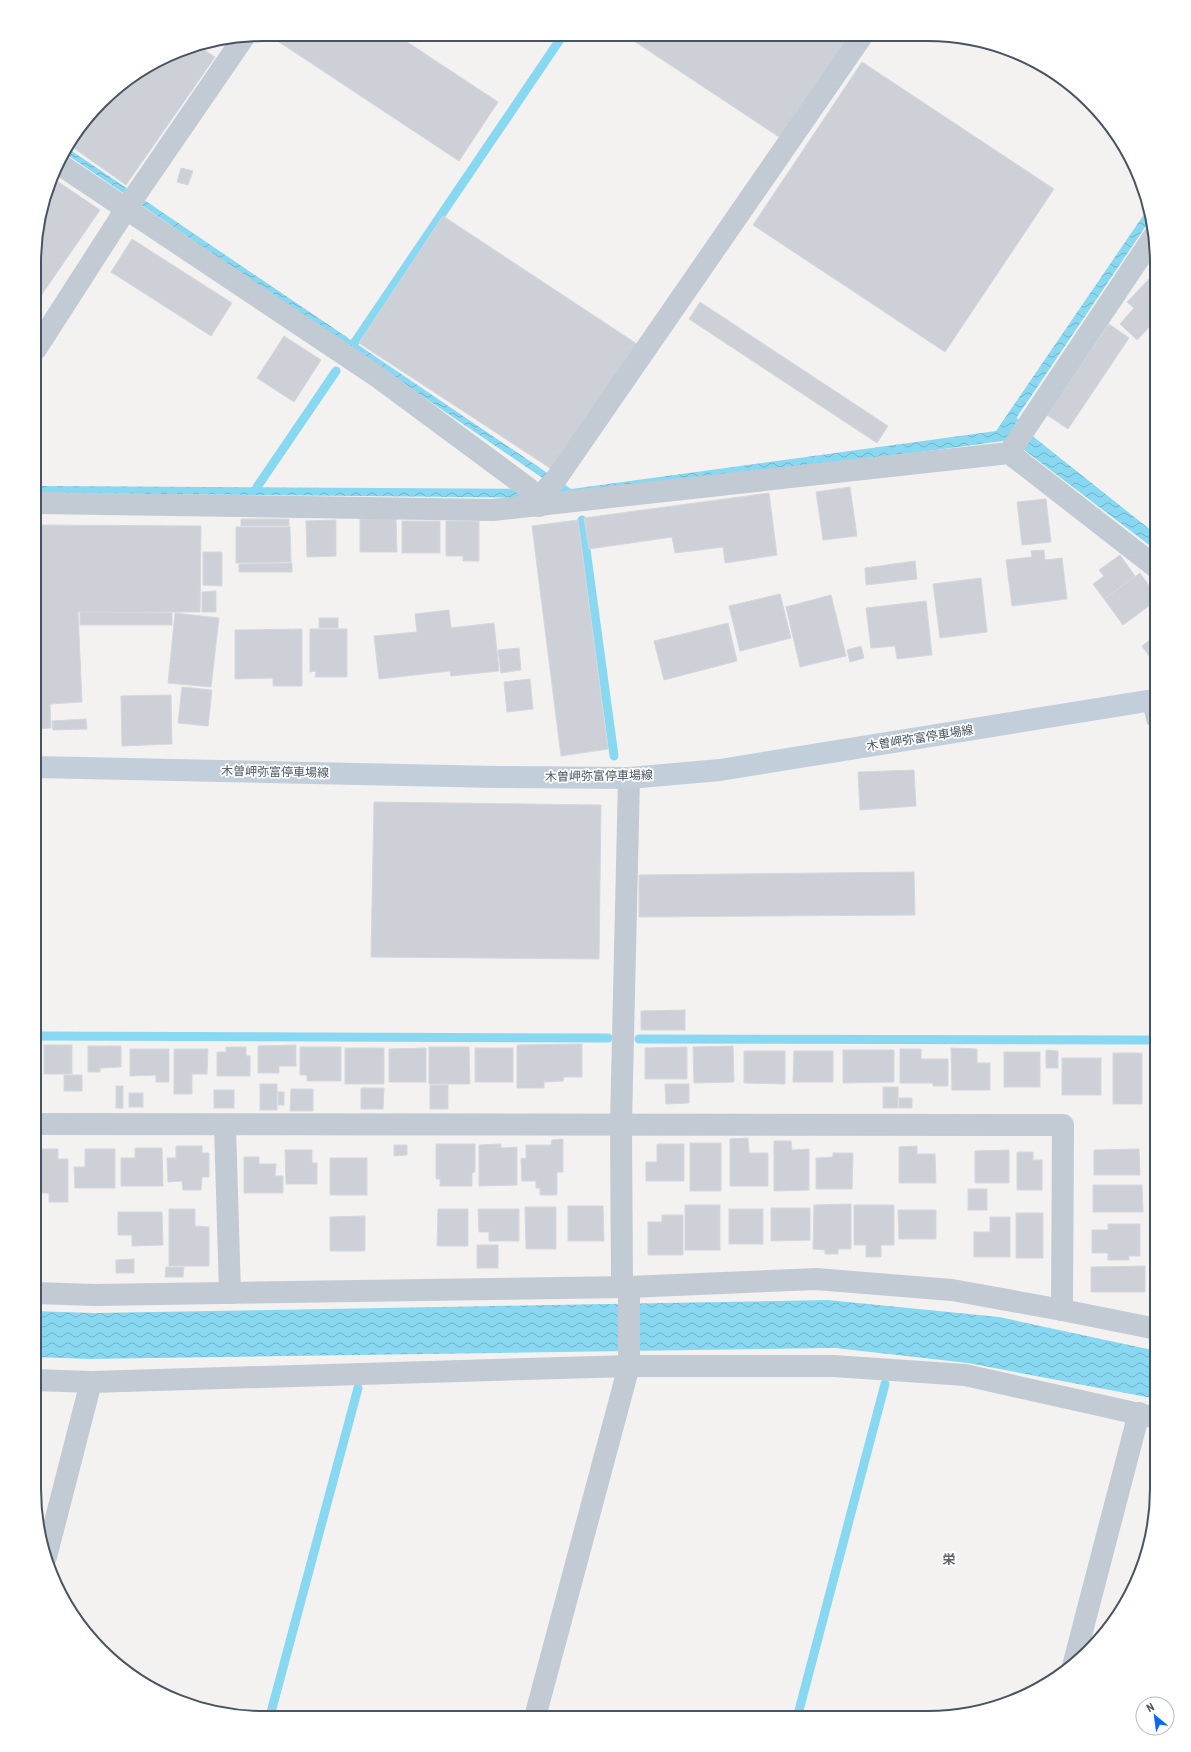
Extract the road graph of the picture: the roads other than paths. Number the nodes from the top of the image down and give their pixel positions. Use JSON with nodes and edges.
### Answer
{"nodes":[{"id":1,"x":859,"y":41,"type":"edge"},
{"id":2,"x":241,"y":42,"type":"edge"},
{"id":3,"x":63,"y":166,"type":"edge"},
{"id":4,"x":132,"y":201,"type":"junction"},
{"id":5,"x":1149,"y":243,"type":"edge"},
{"id":6,"x":41,"y":341,"type":"edge"},
{"id":7,"x":1011,"y":450,"type":"junction"},
{"id":8,"x":535,"y":498,"type":"junction"},
{"id":9,"x":41,"y":503,"type":"edge"},
{"id":10,"x":1150,"y":562,"type":"edge"},
{"id":11,"x":1150,"y":706,"type":"edge"},
{"id":12,"x":41,"y":767,"type":"edge"},
{"id":13,"x":629,"y":778,"type":"junction"},
{"id":14,"x":41,"y":1124,"type":"edge"},
{"id":15,"x":621,"y":1124,"type":"junction"},
{"id":16,"x":225,"y":1126,"type":"junction"},
{"id":17,"x":627,"y":1290,"type":"junction"},
{"id":18,"x":41,"y":1293,"type":"edge"},
{"id":19,"x":230,"y":1293,"type":"junction"},
{"id":20,"x":1062,"y":1310,"type":"junction"},
{"id":21,"x":1150,"y":1328,"type":"edge"},
{"id":22,"x":629,"y":1362,"type":"junction"},
{"id":23,"x":41,"y":1380,"type":"edge"},
{"id":24,"x":91,"y":1382,"type":"junction"},
{"id":25,"x":1148,"y":1416,"type":"edge"},
{"id":26,"x":49,"y":1546,"type":"edge"},
{"id":27,"x":1075,"y":1655,"type":"edge"},
{"id":28,"x":537,"y":1711,"type":"edge"}],
"edges":[{"from":1,"to":8,"type":"street"},
{"from":2,"to":4,"type":"street"},
{"from":3,"to":4,"type":"street"},
{"from":4,"to":6,"type":"street"},
{"from":4,"to":8,"type":"street"},
{"from":5,"to":7,"type":"street"},
{"from":7,"to":8,"type":"street"},
{"from":7,"to":10,"type":"street"},
{"from":8,"to":9,"type":"street"},
{"from":11,"to":13,"type":"main road","name":"木曽岬弥富停車場線"},
{"from":12,"to":13,"type":"main road","name":"木曽岬弥富停車場線"},
{"from":13,"to":15,"type":"street"},
{"from":14,"to":16,"type":"street"},
{"from":15,"to":16,"type":"street"},
{"from":15,"to":17,"type":"street"},
{"from":15,"to":20,"type":"street"},
{"from":16,"to":19,"type":"street"},
{"from":17,"to":19,"type":"street"},
{"from":17,"to":20,"type":"street"},
{"from":17,"to":22,"type":"street"},
{"from":18,"to":19,"type":"street"},
{"from":20,"to":21,"type":"street"},
{"from":22,"to":24,"type":"street"},
{"from":22,"to":25,"type":"street"},
{"from":22,"to":28,"type":"street"},
{"from":23,"to":24,"type":"street"},
{"from":24,"to":26,"type":"street"},
{"from":25,"to":27,"type":"street"}]}
